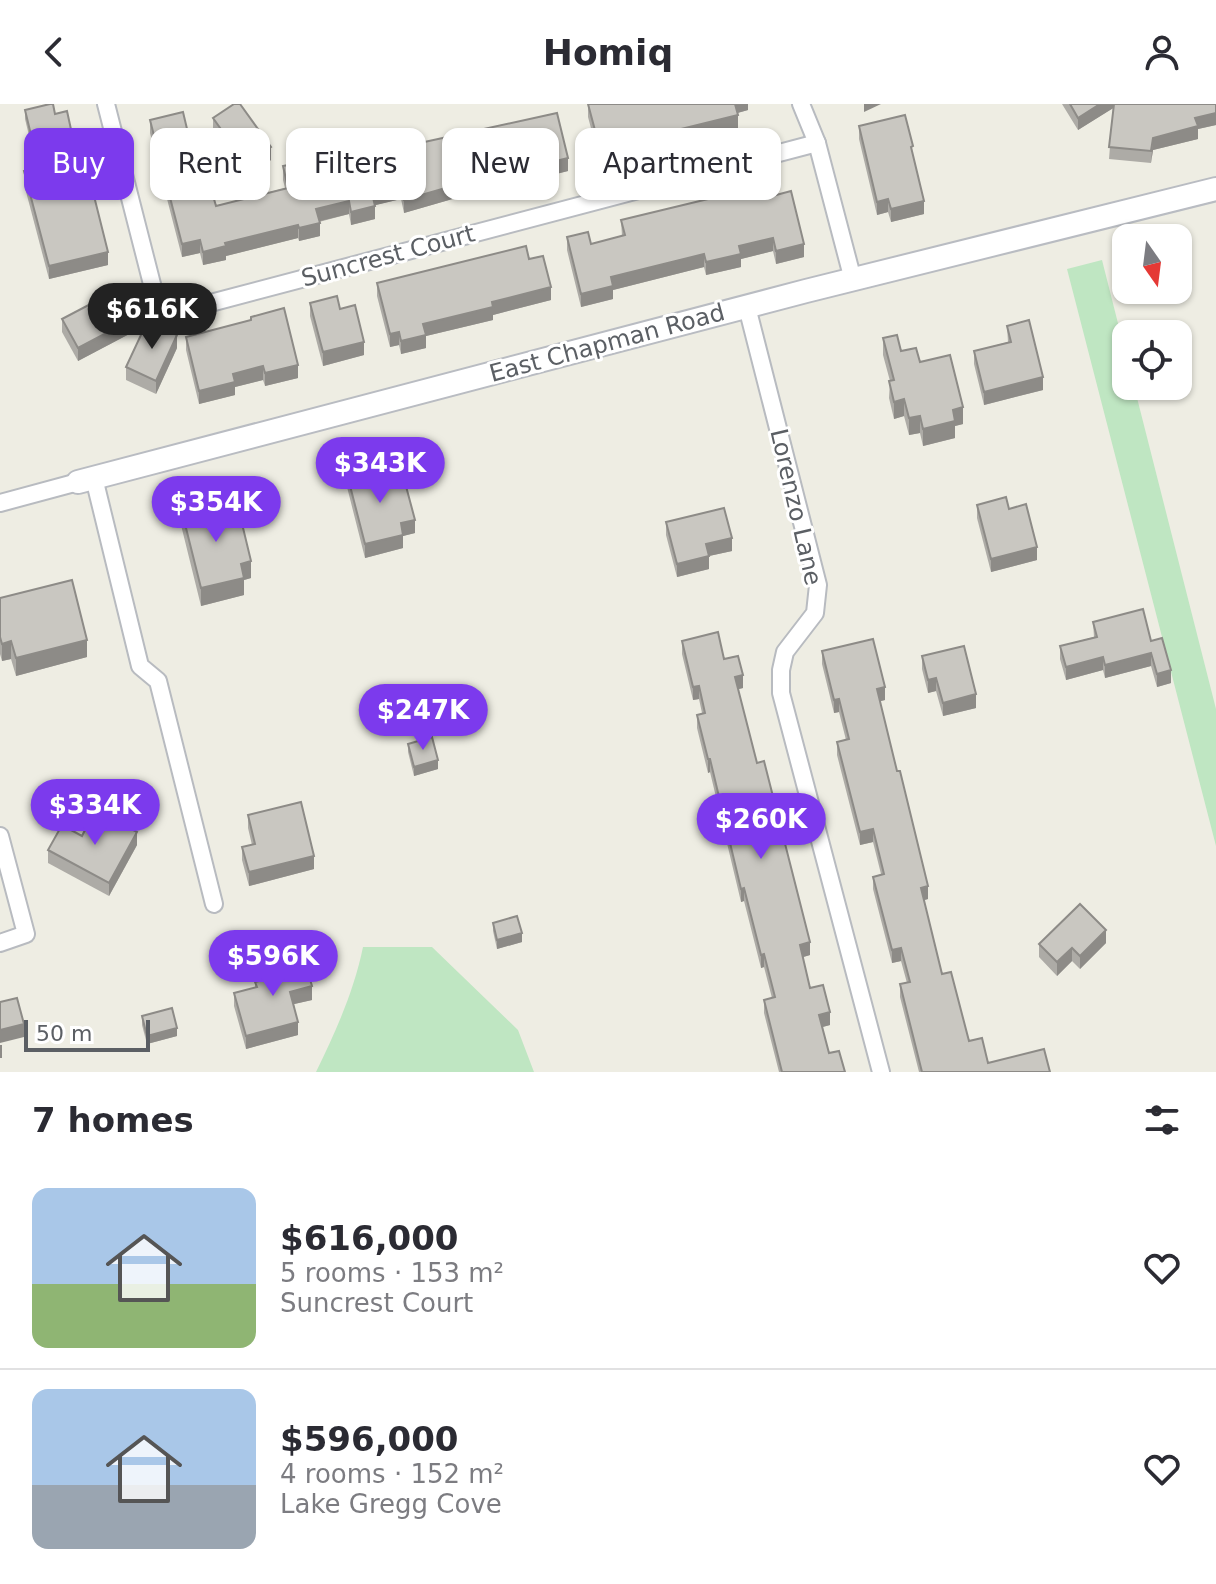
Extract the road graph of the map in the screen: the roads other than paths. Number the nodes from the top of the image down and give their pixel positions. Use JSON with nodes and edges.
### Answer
{"nodes":[{"id":1,"x":106,"y":104,"type":"edge"},
{"id":2,"x":801,"y":104,"type":"edge"},
{"id":3,"x":817,"y":143,"type":"junction"},
{"id":4,"x":1216,"y":189,"type":"edge"},
{"id":5,"x":853,"y":280,"type":"junction"},
{"id":6,"x":747,"y":307,"type":"junction"},
{"id":7,"x":86,"y":480,"type":"junction"},
{"id":8,"x":0,"y":503,"type":"edge"},
{"id":9,"x":0,"y":836,"type":"edge"},
{"id":10,"x":214,"y":904,"type":"dead end"},
{"id":11,"x":0,"y":943,"type":"edge"},
{"id":12,"x":881,"y":1072,"type":"edge"}],
"edges":[{"from":1,"to":3,"type":"street","name":"Suncrest Court"},
{"from":2,"to":3,"type":"street"},
{"from":3,"to":5,"type":"street"},
{"from":4,"to":5,"type":"street","name":"East Chapman Road"},
{"from":5,"to":6,"type":"street","name":"East Chapman Road"},
{"from":6,"to":7,"type":"street","name":"East Chapman Road"},
{"from":6,"to":12,"type":"street","name":"Lorenzo Lane"},
{"from":7,"to":8,"type":"street","name":"East Chapman Road"},
{"from":7,"to":10,"type":"street"},
{"from":9,"to":11,"type":"street"}]}
